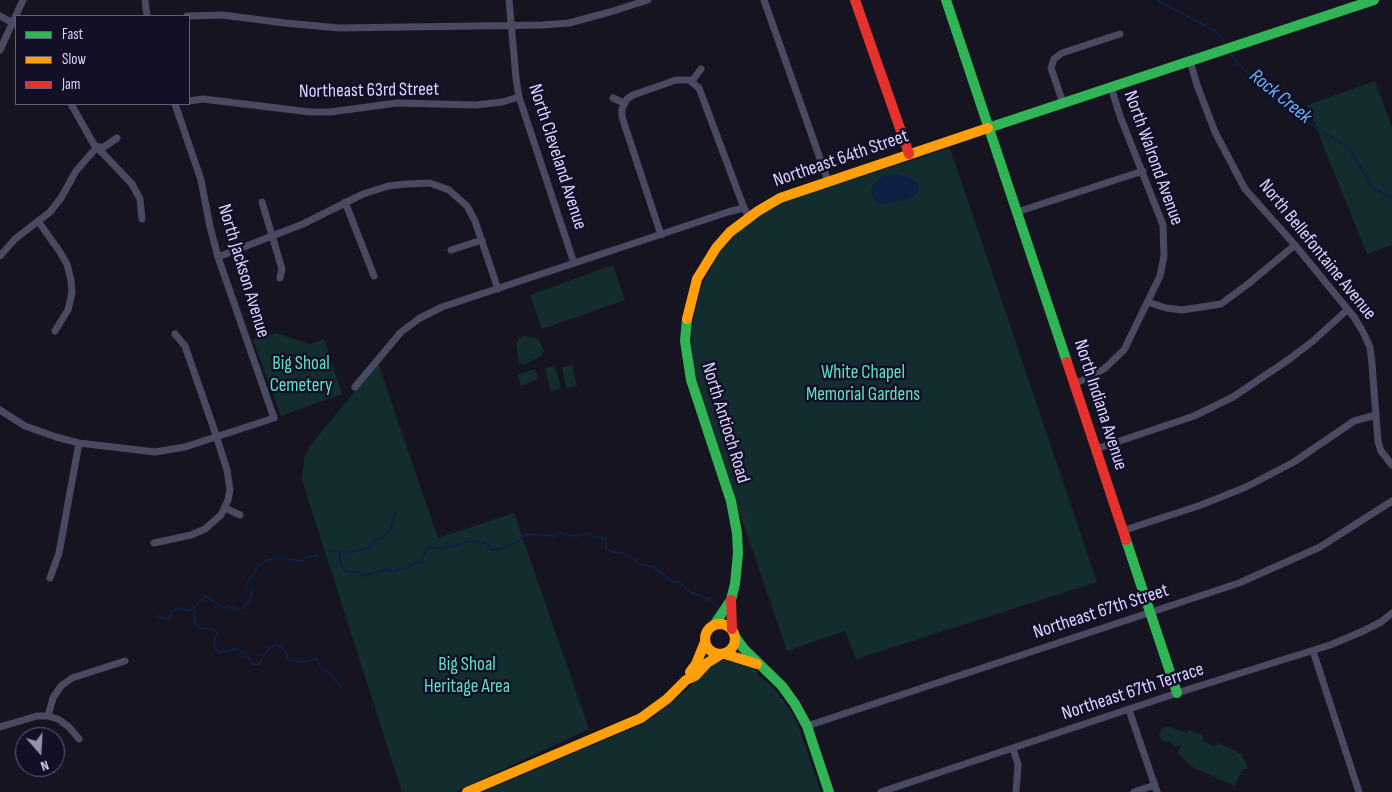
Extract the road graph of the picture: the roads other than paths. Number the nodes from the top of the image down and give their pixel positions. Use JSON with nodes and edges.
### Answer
{"nodes":[{"id":1,"x":23,"y":0,"type":"edge"},
{"id":2,"x":145,"y":0,"type":"edge"},
{"id":3,"x":509,"y":0,"type":"edge"},
{"id":4,"x":648,"y":0,"type":"edge"},
{"id":5,"x":764,"y":0,"type":"edge"},
{"id":6,"x":855,"y":0,"type":"edge"},
{"id":7,"x":946,"y":0,"type":"edge"},
{"id":8,"x":1374,"y":0,"type":"edge"},
{"id":9,"x":1353,"y":3,"type":"edge"},
{"id":10,"x":17,"y":15,"type":"edge"},
{"id":11,"x":147,"y":15,"type":"edge"},
{"id":12,"x":0,"y":16,"type":"edge"},
{"id":13,"x":190,"y":16,"type":"edge"},
{"id":14,"x":14,"y":24,"type":"edge"},
{"id":15,"x":511,"y":25,"type":"junction"},
{"id":16,"x":1120,"y":34,"type":"dead end"},
{"id":17,"x":0,"y":50,"type":"edge"},
{"id":18,"x":1190,"y":61,"type":"junction"},
{"id":19,"x":701,"y":69,"type":"dead end"},
{"id":20,"x":692,"y":81,"type":"junction"},
{"id":21,"x":1111,"y":88,"type":"junction"},
{"id":22,"x":519,"y":97,"type":"junction"},
{"id":23,"x":613,"y":98,"type":"dead end"},
{"id":24,"x":190,"y":101,"type":"edge"},
{"id":25,"x":624,"y":103,"type":"junction"},
{"id":26,"x":1063,"y":103,"type":"junction"},
{"id":27,"x":72,"y":105,"type":"edge"},
{"id":28,"x":176,"y":105,"type":"edge"},
{"id":29,"x":990,"y":128,"type":"junction"},
{"id":30,"x":117,"y":138,"type":"dead end"},
{"id":31,"x":96,"y":147,"type":"junction"},
{"id":32,"x":909,"y":154,"type":"junction"},
{"id":33,"x":1143,"y":171,"type":"junction"},
{"id":34,"x":828,"y":181,"type":"junction"},
{"id":35,"x":262,"y":202,"type":"dead end"},
{"id":36,"x":345,"y":202,"type":"junction"},
{"id":37,"x":747,"y":212,"type":"junction"},
{"id":38,"x":1017,"y":212,"type":"junction"},
{"id":39,"x":142,"y":219,"type":"dead end"},
{"id":40,"x":38,"y":221,"type":"junction"},
{"id":41,"x":660,"y":235,"type":"junction"},
{"id":42,"x":272,"y":236,"type":"junction"},
{"id":43,"x":482,"y":240,"type":"junction"},
{"id":44,"x":1295,"y":245,"type":"junction"},
{"id":45,"x":451,"y":250,"type":"dead end"},
{"id":46,"x":0,"y":256,"type":"edge"},
{"id":47,"x":218,"y":257,"type":"junction"},
{"id":48,"x":574,"y":263,"type":"junction"},
{"id":49,"x":374,"y":276,"type":"dead end"},
{"id":50,"x":280,"y":278,"type":"dead end"},
{"id":51,"x":498,"y":288,"type":"junction"},
{"id":52,"x":1148,"y":302,"type":"junction"},
{"id":53,"x":1347,"y":310,"type":"junction"},
{"id":54,"x":55,"y":331,"type":"dead end"},
{"id":55,"x":175,"y":334,"type":"dead end"},
{"id":56,"x":1075,"y":384,"type":"junction"},
{"id":57,"x":354,"y":387,"type":"dead end"},
{"id":58,"x":0,"y":410,"type":"edge"},
{"id":59,"x":1376,"y":415,"type":"junction"},
{"id":60,"x":216,"y":437,"type":"junction"},
{"id":61,"x":80,"y":443,"type":"junction"},
{"id":62,"x":1096,"y":449,"type":"junction"},
{"id":63,"x":1392,"y":465,"type":"edge"},
{"id":64,"x":1392,"y":501,"type":"edge"},
{"id":65,"x":225,"y":508,"type":"junction"},
{"id":66,"x":240,"y":515,"type":"dead end"},
{"id":67,"x":1122,"y":531,"type":"junction"},
{"id":68,"x":154,"y":543,"type":"dead end"},
{"id":69,"x":50,"y":578,"type":"dead end"},
{"id":70,"x":731,"y":600,"type":"junction"},
{"id":71,"x":1150,"y":613,"type":"junction"},
{"id":72,"x":1392,"y":614,"type":"edge"},
{"id":73,"x":714,"y":625,"type":"junction"},
{"id":74,"x":734,"y":634,"type":"junction"},
{"id":75,"x":705,"y":642,"type":"junction"},
{"id":76,"x":1313,"y":651,"type":"junction"},
{"id":77,"x":722,"y":655,"type":"junction"},
{"id":78,"x":125,"y":661,"type":"dead end"},
{"id":79,"x":760,"y":665,"type":"junction"},
{"id":80,"x":686,"y":680,"type":"junction"},
{"id":81,"x":1177,"y":694,"type":"junction"},
{"id":82,"x":1129,"y":710,"type":"junction"},
{"id":83,"x":48,"y":716,"type":"junction"},
{"id":84,"x":807,"y":726,"type":"junction"},
{"id":85,"x":0,"y":727,"type":"edge"},
{"id":86,"x":78,"y":740,"type":"dead end"},
{"id":87,"x":1013,"y":749,"type":"junction"},
{"id":88,"x":1156,"y":788,"type":"edge"},
{"id":89,"x":467,"y":792,"type":"edge"},
{"id":90,"x":829,"y":792,"type":"edge"},
{"id":91,"x":881,"y":792,"type":"edge"},
{"id":92,"x":1016,"y":792,"type":"edge"},
{"id":93,"x":1134,"y":792,"type":"edge"},
{"id":94,"x":1359,"y":792,"type":"edge"}],
"edges":[{"from":1,"to":10,"type":"street"},
{"from":2,"to":11,"type":"street"},
{"from":3,"to":15,"type":"street","name":"North Cleveland Avenue"},
{"from":4,"to":15,"type":"street"},
{"from":5,"to":34,"type":"street"},
{"from":6,"to":32,"type":"street"},
{"from":7,"to":29,"type":"street","name":"North Indiana Avenue"},
{"from":8,"to":9,"type":"street","name":"Northeast 64th Street"},
{"from":9,"to":18,"type":"street","name":"Northeast 64th Street"},
{"from":12,"to":14,"type":"street"},
{"from":13,"to":15,"type":"street"},
{"from":14,"to":17,"type":"street"},
{"from":15,"to":22,"type":"street","name":"North Cleveland Avenue"},
{"from":16,"to":26,"type":"street"},
{"from":18,"to":21,"type":"street","name":"Northeast 64th Street"},
{"from":18,"to":44,"type":"street","name":"North Bellefontaine Avenue"},
{"from":19,"to":20,"type":"street"},
{"from":20,"to":25,"type":"street"},
{"from":20,"to":37,"type":"street"},
{"from":21,"to":26,"type":"street","name":"Northeast 64th Street"},
{"from":21,"to":33,"type":"street","name":"North Walrond Avenue"},
{"from":22,"to":24,"type":"street","name":"Northeast 63rd Street"},
{"from":22,"to":48,"type":"street","name":"North Cleveland Avenue"},
{"from":23,"to":25,"type":"street"},
{"from":25,"to":41,"type":"street"},
{"from":26,"to":29,"type":"street","name":"Northeast 64th Street"},
{"from":27,"to":31,"type":"street"},
{"from":28,"to":47,"type":"street","name":"North Jackson Avenue"},
{"from":29,"to":32,"type":"street","name":"Northeast 64th Street"},
{"from":29,"to":38,"type":"street","name":"North Indiana Avenue"},
{"from":30,"to":31,"type":"street"},
{"from":31,"to":39,"type":"street"},
{"from":31,"to":40,"type":"street"},
{"from":32,"to":34,"type":"street","name":"Northeast 64th Street"},
{"from":33,"to":38,"type":"street"},
{"from":33,"to":52,"type":"street","name":"North Walrond Avenue"},
{"from":34,"to":37,"type":"street","name":"Northeast 64th Street"},
{"from":35,"to":42,"type":"street"},
{"from":36,"to":42,"type":"street"},
{"from":36,"to":43,"type":"street"},
{"from":36,"to":49,"type":"street"},
{"from":37,"to":41,"type":"street","name":"Northeast 64th Street"},
{"from":37,"to":70,"type":"street","name":"North Antioch Road"},
{"from":38,"to":56,"type":"street","name":"North Indiana Avenue"},
{"from":40,"to":46,"type":"street"},
{"from":40,"to":54,"type":"street"},
{"from":41,"to":48,"type":"street","name":"Northeast 64th Street"},
{"from":42,"to":47,"type":"street"},
{"from":42,"to":50,"type":"street"},
{"from":43,"to":45,"type":"street"},
{"from":43,"to":51,"type":"street"},
{"from":44,"to":52,"type":"street"},
{"from":44,"to":53,"type":"street","name":"North Bellefontaine Avenue"},
{"from":47,"to":60,"type":"street","name":"North Jackson Avenue"},
{"from":48,"to":51,"type":"street","name":"Northeast 64th Street"},
{"from":51,"to":57,"type":"street","name":"Northeast 64th Street"},
{"from":52,"to":56,"type":"street","name":"North Walrond Avenue"},
{"from":53,"to":59,"type":"street","name":"North Bellefontaine Avenue"},
{"from":53,"to":62,"type":"street"},
{"from":55,"to":60,"type":"street"},
{"from":56,"to":62,"type":"street","name":"North Indiana Avenue"},
{"from":58,"to":61,"type":"street"},
{"from":59,"to":63,"type":"street","name":"North Bellefontaine Avenue"},
{"from":59,"to":67,"type":"street"},
{"from":60,"to":61,"type":"street"},
{"from":60,"to":65,"type":"street"},
{"from":61,"to":69,"type":"street"},
{"from":62,"to":67,"type":"street","name":"North Indiana Avenue"},
{"from":64,"to":71,"type":"street","name":"Northeast 67th Street"},
{"from":65,"to":66,"type":"street"},
{"from":65,"to":68,"type":"street"},
{"from":67,"to":71,"type":"street","name":"North Indiana Avenue"},
{"from":70,"to":73,"type":"street","name":"North Antioch Road"},
{"from":70,"to":74,"type":"street","name":"North Antioch Road"},
{"from":71,"to":81,"type":"street","name":"North Indiana Avenue"},
{"from":71,"to":84,"type":"street","name":"Northeast 67th Street"},
{"from":72,"to":76,"type":"street","name":"Northeast 67th Terrace"},
{"from":73,"to":74,"type":"street"},
{"from":73,"to":75,"type":"street"},
{"from":74,"to":77,"type":"street"},
{"from":74,"to":79,"type":"street"},
{"from":75,"to":77,"type":"street"},
{"from":75,"to":80,"type":"street"},
{"from":76,"to":81,"type":"street","name":"Northeast 67th Terrace"},
{"from":76,"to":94,"type":"street"},
{"from":77,"to":79,"type":"street"},
{"from":77,"to":80,"type":"street"},
{"from":78,"to":83,"type":"street"},
{"from":79,"to":84,"type":"street"},
{"from":80,"to":89,"type":"street"},
{"from":81,"to":82,"type":"street","name":"Northeast 67th Terrace"},
{"from":82,"to":87,"type":"street","name":"Northeast 67th Terrace"},
{"from":82,"to":88,"type":"street"},
{"from":83,"to":85,"type":"street"},
{"from":83,"to":86,"type":"street"},
{"from":84,"to":90,"type":"street"},
{"from":87,"to":91,"type":"street","name":"Northeast 67th Terrace"},
{"from":87,"to":92,"type":"street"},
{"from":88,"to":93,"type":"street"}]}
